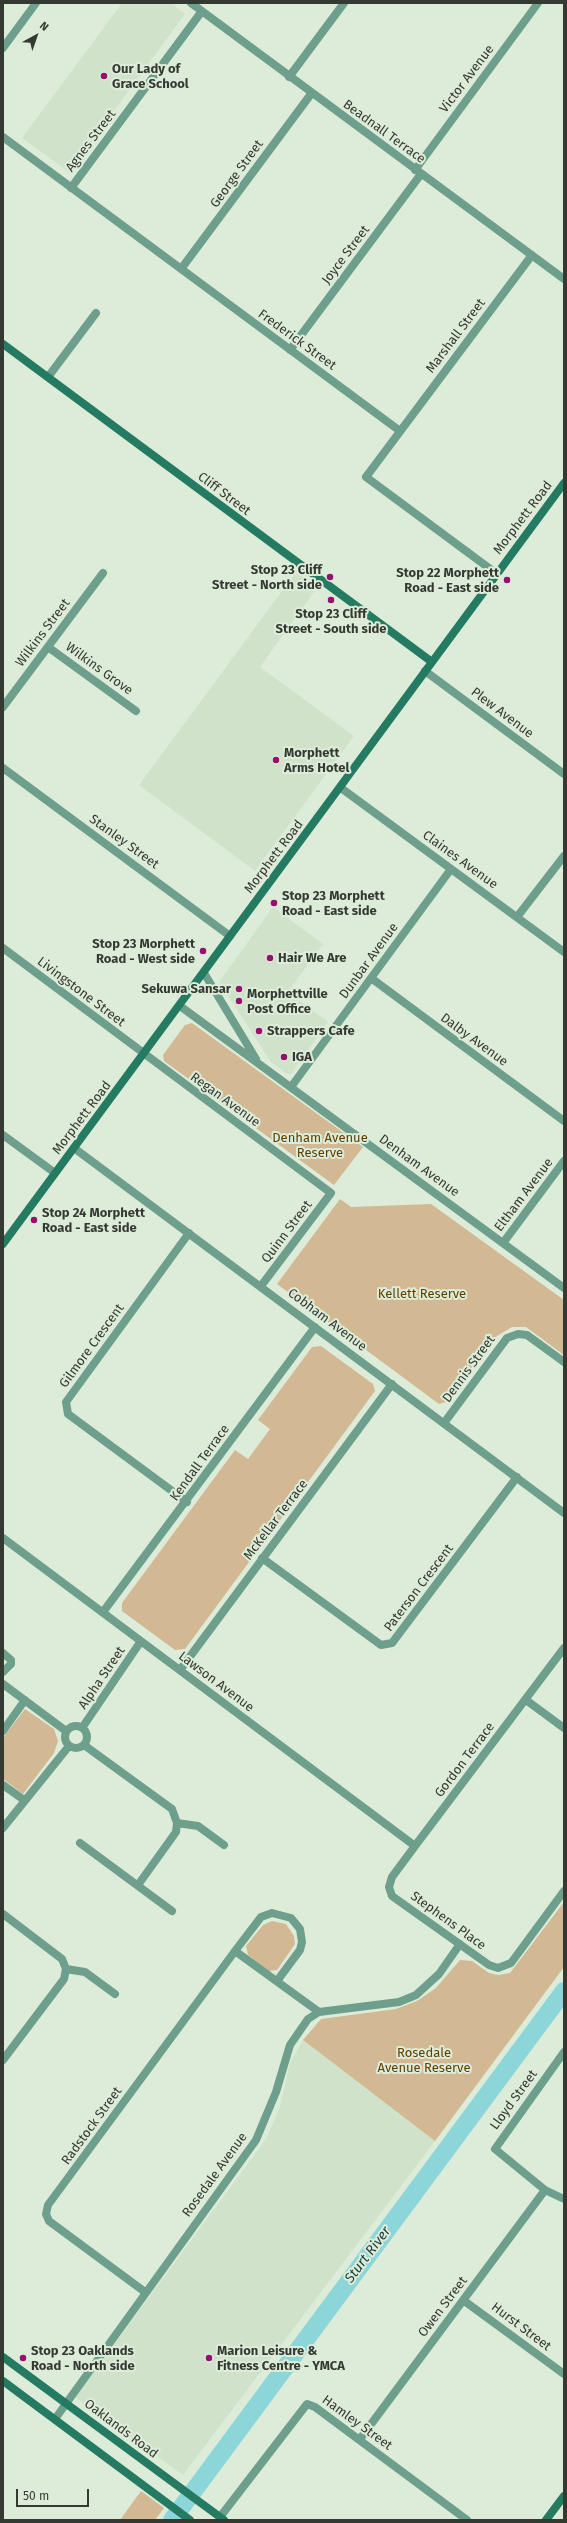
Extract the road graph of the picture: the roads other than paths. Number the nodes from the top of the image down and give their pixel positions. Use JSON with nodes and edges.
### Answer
{"nodes":[{"id":1,"x":36,"y":3,"type":"edge"},
{"id":2,"x":191,"y":3,"type":"edge"},
{"id":3,"x":344,"y":3,"type":"edge"},
{"id":4,"x":538,"y":3,"type":"edge"},
{"id":5,"x":202,"y":12,"type":"junction"},
{"id":6,"x":3,"y":48,"type":"edge"},
{"id":7,"x":289,"y":77,"type":"junction"},
{"id":8,"x":312,"y":94,"type":"junction"},
{"id":9,"x":3,"y":137,"type":"edge"},
{"id":10,"x":418,"y":172,"type":"junction"},
{"id":11,"x":71,"y":188,"type":"junction"},
{"id":12,"x":532,"y":255,"type":"junction"},
{"id":13,"x":182,"y":269,"type":"junction"},
{"id":14,"x":564,"y":279,"type":"edge"},
{"id":15,"x":96,"y":313,"type":"dead end"},
{"id":16,"x":3,"y":344,"type":"edge"},
{"id":17,"x":290,"y":350,"type":"junction"},
{"id":18,"x":48,"y":377,"type":"junction"},
{"id":19,"x":400,"y":431,"type":"junction"},
{"id":20,"x":564,"y":483,"type":"edge"},
{"id":21,"x":102,"y":573,"type":"dead end"},
{"id":22,"x":497,"y":574,"type":"junction"},
{"id":23,"x":48,"y":646,"type":"junction"},
{"id":24,"x":432,"y":662,"type":"junction"},
{"id":25,"x":425,"y":671,"type":"junction"},
{"id":26,"x":3,"y":707,"type":"edge"},
{"id":27,"x":136,"y":711,"type":"dead end"},
{"id":28,"x":3,"y":768,"type":"edge"},
{"id":29,"x":564,"y":774,"type":"edge"},
{"id":30,"x":341,"y":788,"type":"junction"},
{"id":31,"x":564,"y":856,"type":"edge"},
{"id":32,"x":452,"y":869,"type":"junction"},
{"id":33,"x":517,"y":917,"type":"junction"},
{"id":34,"x":230,"y":936,"type":"junction"},
{"id":35,"x":3,"y":948,"type":"edge"},
{"id":36,"x":564,"y":952,"type":"edge"},
{"id":37,"x":204,"y":973,"type":"junction"},
{"id":38,"x":370,"y":978,"type":"junction"},
{"id":39,"x":180,"y":1006,"type":"junction"},
{"id":40,"x":144,"y":1055,"type":"junction"},
{"id":41,"x":259,"y":1063,"type":"junction"},
{"id":42,"x":291,"y":1086,"type":"junction"},
{"id":43,"x":564,"y":1121,"type":"edge"},
{"id":44,"x":3,"y":1135,"type":"edge"},
{"id":45,"x":74,"y":1148,"type":"junction"},
{"id":46,"x":564,"y":1161,"type":"edge"},
{"id":47,"x":55,"y":1173,"type":"junction"},
{"id":48,"x":331,"y":1193,"type":"joint"},
{"id":49,"x":189,"y":1233,"type":"junction"},
{"id":50,"x":503,"y":1243,"type":"junction"},
{"id":51,"x":3,"y":1244,"type":"edge"},
{"id":52,"x":261,"y":1286,"type":"junction"},
{"id":53,"x":564,"y":1288,"type":"edge"},
{"id":54,"x":315,"y":1327,"type":"junction"},
{"id":55,"x":564,"y":1362,"type":"edge"},
{"id":56,"x":392,"y":1384,"type":"junction"},
{"id":57,"x":444,"y":1423,"type":"junction"},
{"id":58,"x":517,"y":1477,"type":"junction"},
{"id":59,"x":187,"y":1502,"type":"junction"},
{"id":60,"x":564,"y":1513,"type":"edge"},
{"id":61,"x":3,"y":1538,"type":"edge"},
{"id":62,"x":262,"y":1558,"type":"junction"},
{"id":63,"x":103,"y":1612,"type":"junction"},
{"id":64,"x":141,"y":1641,"type":"junction"},
{"id":65,"x":564,"y":1648,"type":"edge"},
{"id":66,"x":3,"y":1653,"type":"edge"},
{"id":67,"x":180,"y":1670,"type":"junction"},
{"id":68,"x":3,"y":1672,"type":"edge"},
{"id":69,"x":3,"y":1684,"type":"edge"},
{"id":70,"x":26,"y":1700,"type":"junction"},
{"id":71,"x":526,"y":1700,"type":"junction"},
{"id":72,"x":82,"y":1728,"type":"junction"},
{"id":73,"x":564,"y":1728,"type":"edge"},
{"id":74,"x":3,"y":1731,"type":"edge"},
{"id":75,"x":66,"y":1731,"type":"junction"},
{"id":76,"x":84,"y":1744,"type":"junction"},
{"id":77,"x":69,"y":1746,"type":"junction"},
{"id":78,"x":3,"y":1785,"type":"edge"},
{"id":79,"x":24,"y":1800,"type":"junction"},
{"id":80,"x":177,"y":1823,"type":"junction"},
{"id":81,"x":3,"y":1828,"type":"edge"},
{"id":82,"x":80,"y":1842,"type":"dead end"},
{"id":83,"x":224,"y":1845,"type":"dead end"},
{"id":84,"x":415,"y":1846,"type":"junction"},
{"id":85,"x":138,"y":1885,"type":"junction"},
{"id":86,"x":389,"y":1887,"type":"joint"},
{"id":87,"x":564,"y":1891,"type":"edge"},
{"id":88,"x":172,"y":1911,"type":"dead end"},
{"id":89,"x":3,"y":1914,"type":"edge"},
{"id":90,"x":460,"y":1944,"type":"junction"},
{"id":91,"x":235,"y":1951,"type":"junction"},
{"id":92,"x":66,"y":1969,"type":"junction"},
{"id":93,"x":277,"y":1981,"type":"junction"},
{"id":94,"x":115,"y":1994,"type":"dead end"},
{"id":95,"x":318,"y":2012,"type":"junction"},
{"id":96,"x":564,"y":2052,"type":"edge"},
{"id":97,"x":4,"y":2056,"type":"edge"},
{"id":98,"x":545,"y":2190,"type":"junction"},
{"id":99,"x":564,"y":2199,"type":"edge"},
{"id":100,"x":145,"y":2292,"type":"junction"},
{"id":101,"x":463,"y":2300,"type":"junction"},
{"id":102,"x":3,"y":2357,"type":"edge"},
{"id":103,"x":564,"y":2374,"type":"edge"},
{"id":104,"x":3,"y":2381,"type":"edge"},
{"id":105,"x":66,"y":2404,"type":"junction"},
{"id":106,"x":55,"y":2419,"type":"junction"},
{"id":107,"x":360,"y":2439,"type":"junction"},
{"id":108,"x":564,"y":2496,"type":"edge"},
{"id":109,"x":222,"y":2519,"type":"edge"},
{"id":110,"x":190,"y":2520,"type":"edge"},
{"id":111,"x":467,"y":2520,"type":"edge"},
{"id":112,"x":546,"y":2520,"type":"edge"}],
"edges":[{"from":1,"to":6,"type":"street"},
{"from":2,"to":5,"type":"street","name":"Beadnall Terrace"},
{"from":3,"to":7,"type":"street"},
{"from":4,"to":10,"type":"street","name":"Victor Avenue"},
{"from":5,"to":7,"type":"street","name":"Beadnall Terrace"},
{"from":5,"to":11,"type":"street","name":"Agnes Street"},
{"from":7,"to":8,"type":"street","name":"Beadnall Terrace"},
{"from":8,"to":10,"type":"street","name":"Beadnall Terrace"},
{"from":8,"to":13,"type":"street","name":"George Street"},
{"from":9,"to":11,"type":"street","name":"Frederick Street"},
{"from":10,"to":12,"type":"street","name":"Beadnall Terrace"},
{"from":10,"to":17,"type":"street","name":"Joyce Street"},
{"from":11,"to":13,"type":"street","name":"Frederick Street"},
{"from":12,"to":14,"type":"street","name":"Beadnall Terrace"},
{"from":12,"to":19,"type":"street","name":"Marshall Street"},
{"from":13,"to":17,"type":"street","name":"Frederick Street"},
{"from":15,"to":18,"type":"street"},
{"from":16,"to":18,"type":"main road","name":"Cliff Street"},
{"from":17,"to":19,"type":"street","name":"Frederick Street"},
{"from":18,"to":24,"type":"main road","name":"Cliff Street"},
{"from":19,"to":22,"type":"street"},
{"from":20,"to":22,"type":"main road","name":"Morphett Road"},
{"from":21,"to":23,"type":"street","name":"Wilkins Street"},
{"from":22,"to":24,"type":"main road","name":"Morphett Road"},
{"from":23,"to":26,"type":"street","name":"Wilkins Street"},
{"from":23,"to":27,"type":"street","name":"Wilkins Grove"},
{"from":24,"to":25,"type":"main road","name":"Morphett Road"},
{"from":25,"to":29,"type":"street","name":"Plew Avenue"},
{"from":25,"to":30,"type":"main road","name":"Morphett Road"},
{"from":28,"to":34,"type":"street","name":"Stanley Street"},
{"from":30,"to":32,"type":"street","name":"Claines Avenue"},
{"from":30,"to":34,"type":"main road","name":"Morphett Road"},
{"from":31,"to":33,"type":"street"},
{"from":32,"to":33,"type":"street","name":"Claines Avenue"},
{"from":32,"to":38,"type":"street","name":"Dunbar Avenue"},
{"from":33,"to":36,"type":"street","name":"Claines Avenue"},
{"from":34,"to":37,"type":"main road","name":"Morphett Road"},
{"from":35,"to":40,"type":"street","name":"Livingstone Street"},
{"from":37,"to":39,"type":"main road","name":"Morphett Road"},
{"from":37,"to":41,"type":"street","name":"Denham Avenue"},
{"from":38,"to":42,"type":"street","name":"Dunbar Avenue"},
{"from":38,"to":43,"type":"street","name":"Dalby Avenue"},
{"from":39,"to":40,"type":"main road","name":"Morphett Road"},
{"from":39,"to":41,"type":"street","name":"Denham Avenue"},
{"from":40,"to":45,"type":"main road","name":"Morphett Road"},
{"from":40,"to":48,"type":"street","name":"Regan Avenue"},
{"from":41,"to":42,"type":"street","name":"Denham Avenue"},
{"from":42,"to":50,"type":"street","name":"Denham Avenue"},
{"from":44,"to":47,"type":"street"},
{"from":45,"to":47,"type":"main road","name":"Morphett Road"},
{"from":45,"to":49,"type":"street","name":"Cobham Avenue"},
{"from":46,"to":50,"type":"street","name":"Eltham Avenue"},
{"from":47,"to":51,"type":"main road","name":"Morphett Road"},
{"from":48,"to":52,"type":"street","name":"Quinn Street"},
{"from":49,"to":52,"type":"street","name":"Cobham Avenue"},
{"from":49,"to":59,"type":"street","name":"Gilmore Crescent"},
{"from":50,"to":53,"type":"street","name":"Denham Avenue"},
{"from":52,"to":54,"type":"street","name":"Cobham Avenue"},
{"from":54,"to":56,"type":"street","name":"Cobham Avenue"},
{"from":54,"to":59,"type":"street","name":"Kendall Terrace"},
{"from":55,"to":57,"type":"street","name":"Dennis Street"},
{"from":56,"to":57,"type":"street","name":"Cobham Avenue"},
{"from":56,"to":62,"type":"street","name":"McKellar Terrace"},
{"from":57,"to":58,"type":"street","name":"Cobham Avenue"},
{"from":58,"to":60,"type":"street","name":"Cobham Avenue"},
{"from":58,"to":62,"type":"street","name":"Paterson Crescent"},
{"from":59,"to":63,"type":"street","name":"Kendall Terrace"},
{"from":61,"to":63,"type":"street","name":"Lawson Avenue"},
{"from":62,"to":67,"type":"street","name":"McKellar Terrace"},
{"from":63,"to":64,"type":"street","name":"Lawson Avenue"},
{"from":64,"to":67,"type":"street","name":"Lawson Avenue"},
{"from":64,"to":72,"type":"street","name":"Alpha Street"},
{"from":65,"to":71,"type":"street","name":"Gordon Terrace"},
{"from":66,"to":68,"type":"street"},
{"from":67,"to":84,"type":"street","name":"Lawson Avenue"},
{"from":69,"to":70,"type":"street"},
{"from":70,"to":74,"type":"street"},
{"from":70,"to":75,"type":"street"},
{"from":71,"to":73,"type":"street"},
{"from":71,"to":84,"type":"street","name":"Gordon Terrace"},
{"from":72,"to":75,"type":"street"},
{"from":72,"to":76,"type":"street"},
{"from":75,"to":77,"type":"street"},
{"from":76,"to":77,"type":"street"},
{"from":76,"to":80,"type":"street"},
{"from":77,"to":79,"type":"street"},
{"from":78,"to":79,"type":"street"},
{"from":79,"to":81,"type":"street"},
{"from":80,"to":83,"type":"street"},
{"from":80,"to":85,"type":"street"},
{"from":82,"to":85,"type":"street"},
{"from":84,"to":86,"type":"street","name":"Gordon Terrace"},
{"from":85,"to":88,"type":"street"},
{"from":86,"to":90,"type":"street","name":"Stephens Place"},
{"from":87,"to":90,"type":"street","name":"Stephens Place"},
{"from":89,"to":92,"type":"street"},
{"from":90,"to":95,"type":"street"},
{"from":91,"to":93,"type":"street"},
{"from":91,"to":93,"type":"street","name":"Radstock Street"},
{"from":91,"to":100,"type":"street","name":"Radstock Street"},
{"from":92,"to":94,"type":"street"},
{"from":92,"to":97,"type":"street"},
{"from":93,"to":95,"type":"street"},
{"from":95,"to":100,"type":"street","name":"Rosedale Avenue"},
{"from":96,"to":98,"type":"street","name":"Lloyd Street"},
{"from":98,"to":99,"type":"street"},
{"from":98,"to":101,"type":"street","name":"Owen Street"},
{"from":100,"to":105,"type":"street","name":"Rosedale Avenue"},
{"from":101,"to":103,"type":"street","name":"Hurst Street"},
{"from":101,"to":107,"type":"street","name":"Owen Street"},
{"from":102,"to":105,"type":"main road","name":"Oaklands Road"},
{"from":104,"to":106,"type":"main road"},
{"from":105,"to":106,"type":"street","name":"Rosedale Avenue"},
{"from":105,"to":109,"type":"main road","name":"Oaklands Road"},
{"from":106,"to":110,"type":"main road"},
{"from":107,"to":109,"type":"street","name":"Hamley Street"},
{"from":107,"to":111,"type":"street","name":"Hamley Street"},
{"from":108,"to":112,"type":"main road"}]}
